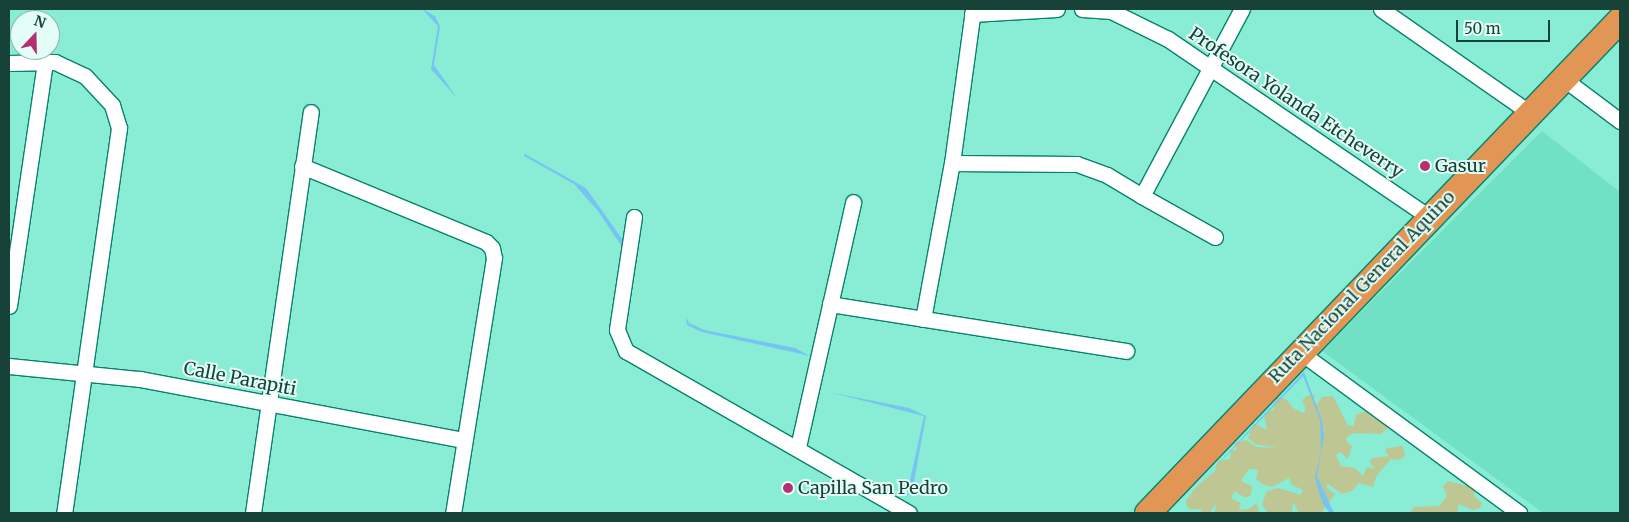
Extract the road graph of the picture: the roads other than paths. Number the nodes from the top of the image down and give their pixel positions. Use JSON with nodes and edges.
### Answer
{"nodes":[{"id":1,"x":1058,"y":9,"type":"edge"},
{"id":2,"x":1082,"y":9,"type":"edge"},
{"id":3,"x":1242,"y":9,"type":"edge"},
{"id":4,"x":1381,"y":9,"type":"edge"},
{"id":5,"x":973,"y":11,"type":"edge"},
{"id":6,"x":1620,"y":20,"type":"edge"},
{"id":7,"x":45,"y":61,"type":"junction"},
{"id":8,"x":9,"y":62,"type":"edge"},
{"id":9,"x":1210,"y":65,"type":"junction"},
{"id":10,"x":1564,"y":79,"type":"junction"},
{"id":11,"x":312,"y":112,"type":"dead end"},
{"id":12,"x":1530,"y":113,"type":"junction"},
{"id":13,"x":1620,"y":121,"type":"edge"},
{"id":14,"x":952,"y":163,"type":"junction"},
{"id":15,"x":302,"y":166,"type":"junction"},
{"id":16,"x":1142,"y":196,"type":"junction"},
{"id":17,"x":853,"y":202,"type":"dead end"},
{"id":18,"x":634,"y":217,"type":"dead end"},
{"id":19,"x":1429,"y":217,"type":"junction"},
{"id":20,"x":1215,"y":237,"type":"dead end"},
{"id":21,"x":830,"y":304,"type":"junction"},
{"id":22,"x":9,"y":306,"type":"edge"},
{"id":23,"x":923,"y":319,"type":"junction"},
{"id":24,"x":1126,"y":351,"type":"dead end"},
{"id":25,"x":1300,"y":352,"type":"junction"},
{"id":26,"x":9,"y":366,"type":"edge"},
{"id":27,"x":85,"y":373,"type":"junction"},
{"id":28,"x":268,"y":404,"type":"junction"},
{"id":29,"x":463,"y":440,"type":"junction"},
{"id":30,"x":798,"y":447,"type":"junction"},
{"id":31,"x":64,"y":513,"type":"edge"},
{"id":32,"x":253,"y":513,"type":"edge"},
{"id":33,"x":454,"y":513,"type":"edge"},
{"id":34,"x":908,"y":513,"type":"edge"},
{"id":35,"x":1147,"y":513,"type":"edge"},
{"id":36,"x":1519,"y":513,"type":"edge"}],
"edges":[{"from":1,"to":5,"type":"street"},
{"from":2,"to":9,"type":"street","name":"Profesora Yolanda Etcheverry"},
{"from":3,"to":9,"type":"street"},
{"from":4,"to":12,"type":"street"},
{"from":5,"to":14,"type":"street"},
{"from":6,"to":10,"type":"highway","name":"Ruta Nacional General Aquino"},
{"from":7,"to":8,"type":"street"},
{"from":7,"to":22,"type":"street"},
{"from":7,"to":27,"type":"street"},
{"from":9,"to":16,"type":"street"},
{"from":9,"to":19,"type":"street","name":"Profesora Yolanda Etcheverry"},
{"from":10,"to":12,"type":"highway","name":"Ruta Nacional General Aquino"},
{"from":10,"to":13,"type":"street"},
{"from":11,"to":15,"type":"street"},
{"from":12,"to":19,"type":"highway","name":"Ruta Nacional General Aquino"},
{"from":14,"to":16,"type":"street"},
{"from":14,"to":23,"type":"street"},
{"from":15,"to":28,"type":"street"},
{"from":15,"to":29,"type":"street"},
{"from":16,"to":20,"type":"street"},
{"from":17,"to":21,"type":"street"},
{"from":18,"to":30,"type":"street"},
{"from":19,"to":25,"type":"highway","name":"Ruta Nacional General Aquino"},
{"from":21,"to":23,"type":"street"},
{"from":21,"to":30,"type":"street"},
{"from":23,"to":24,"type":"street"},
{"from":25,"to":35,"type":"highway","name":"Ruta Nacional General Aquino"},
{"from":25,"to":36,"type":"street"},
{"from":26,"to":27,"type":"street","name":"Calle Parapiti"},
{"from":27,"to":28,"type":"street","name":"Calle Parapiti"},
{"from":27,"to":31,"type":"street"},
{"from":28,"to":29,"type":"street","name":"Calle Parapiti"},
{"from":28,"to":32,"type":"street"},
{"from":29,"to":33,"type":"street"},
{"from":30,"to":34,"type":"street"}]}
